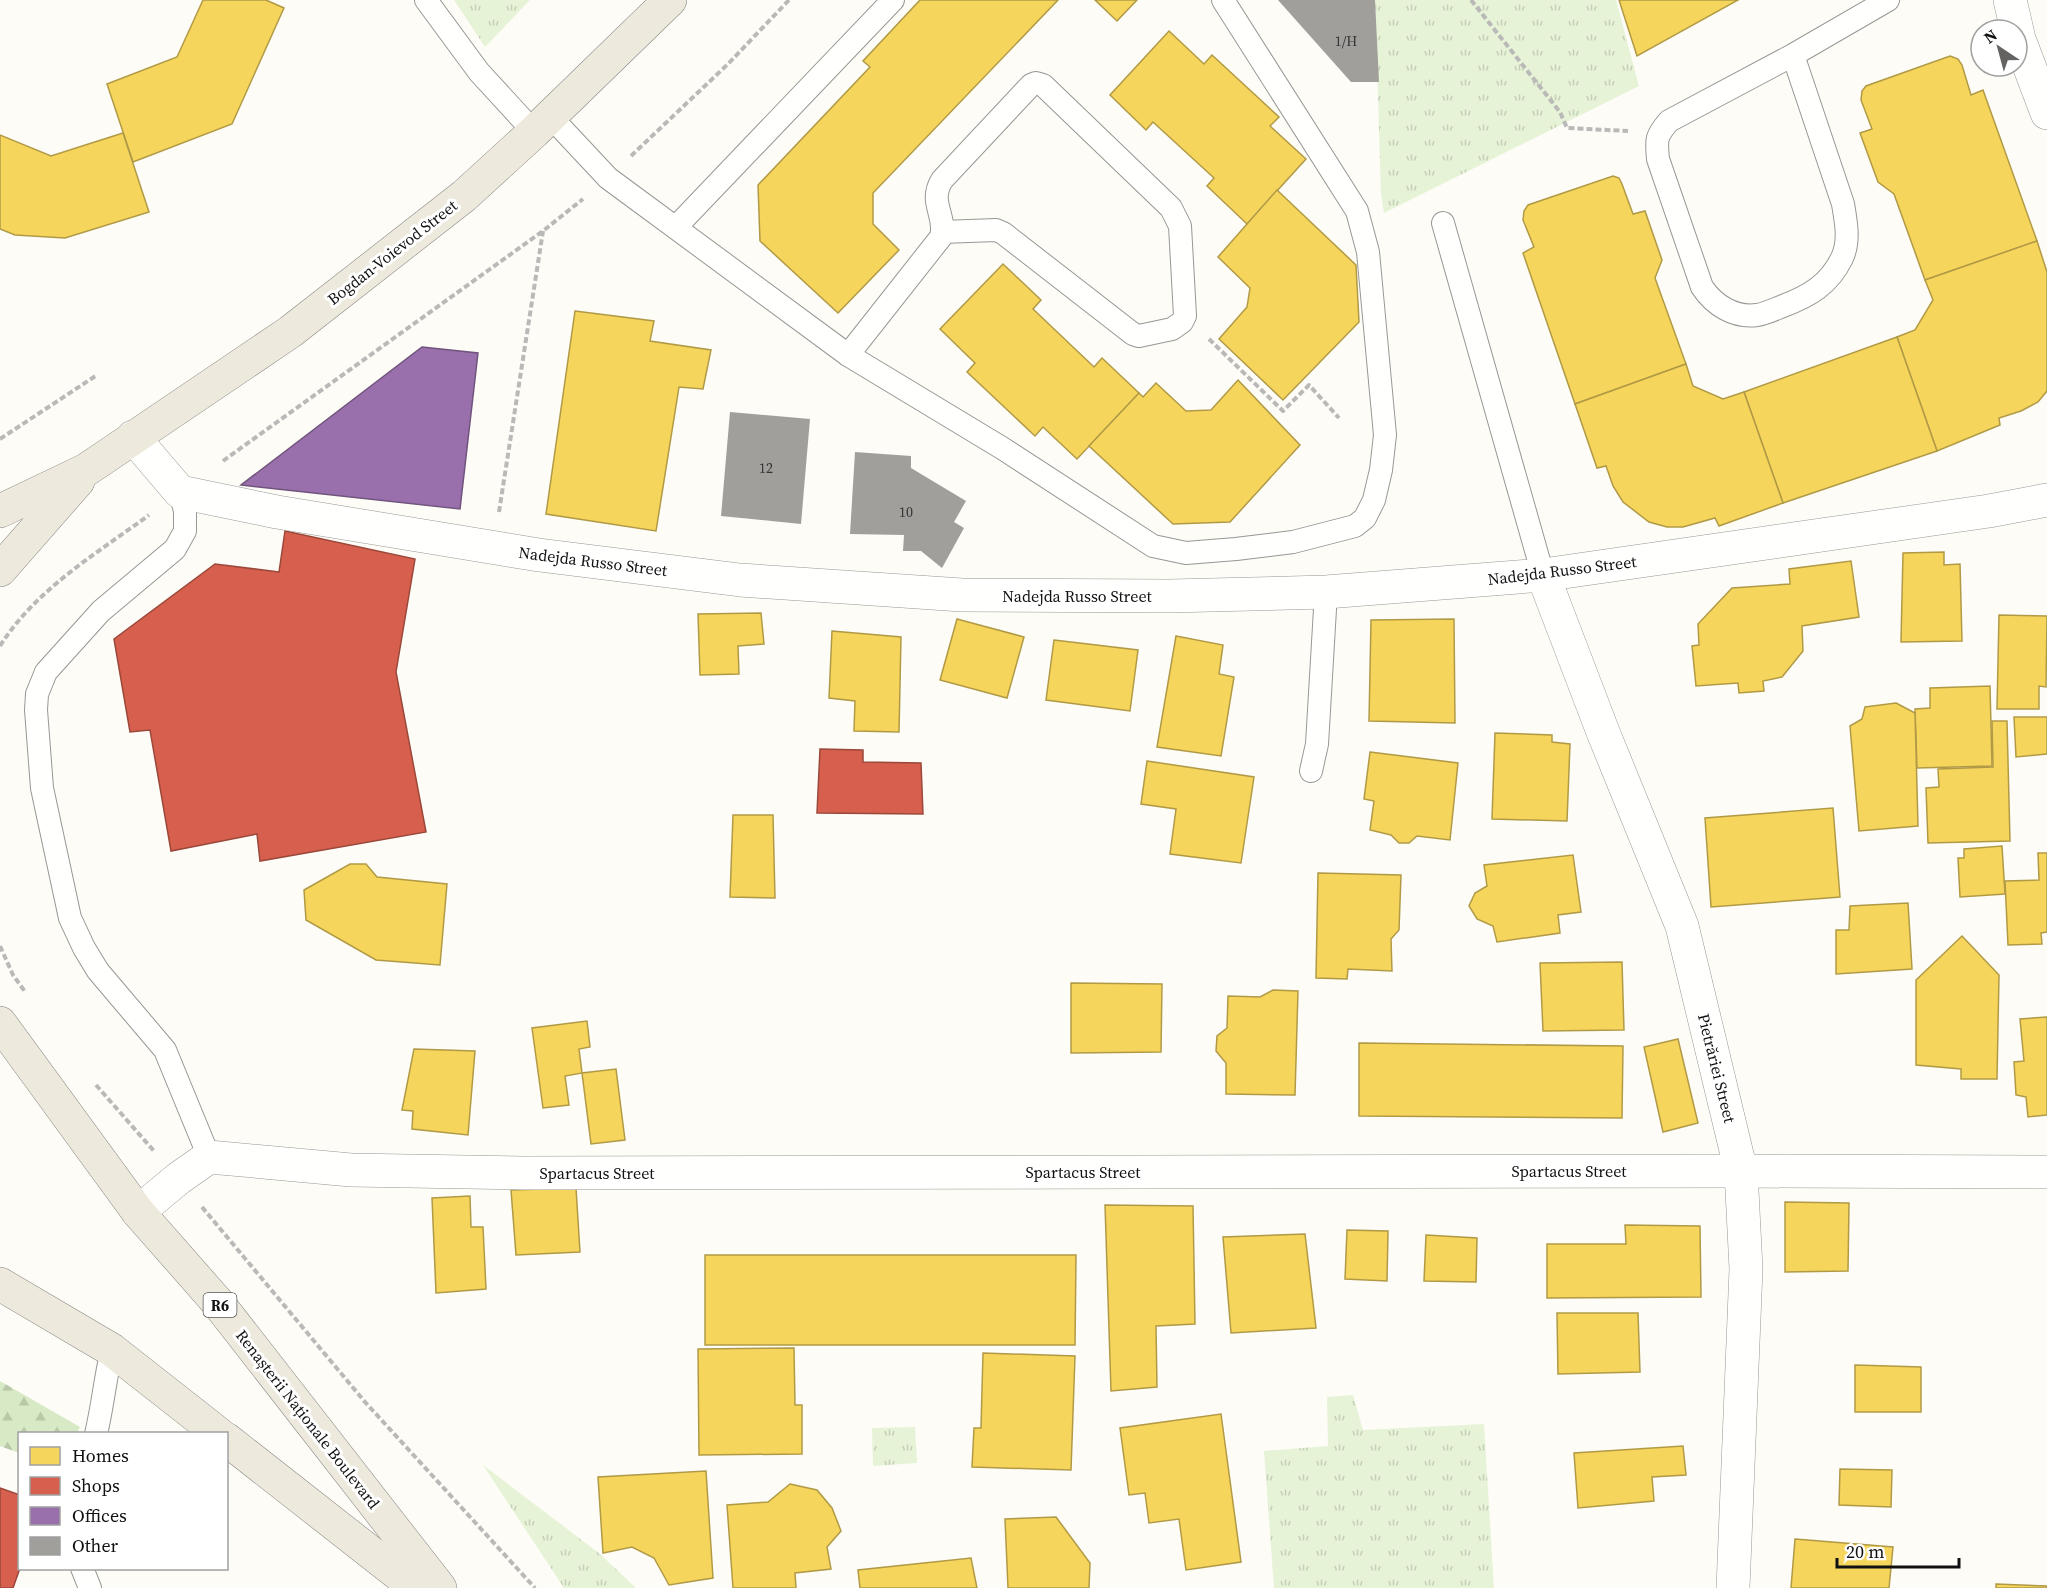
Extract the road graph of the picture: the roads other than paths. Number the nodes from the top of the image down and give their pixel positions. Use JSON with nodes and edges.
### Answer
{"nodes":[{"id":1,"x":426,"y":0,"type":"edge"},
{"id":2,"x":670,"y":0,"type":"edge"},
{"id":3,"x":893,"y":0,"type":"edge"},
{"id":4,"x":1223,"y":0,"type":"edge"},
{"id":5,"x":1888,"y":0,"type":"edge"},
{"id":6,"x":2010,"y":0,"type":"edge"},
{"id":7,"x":1793,"y":55,"type":"junction"},
{"id":8,"x":2047,"y":113,"type":"edge"},
{"id":9,"x":542,"y":124,"type":"junction"},
{"id":10,"x":1443,"y":223,"type":"dead end"},
{"id":11,"x":676,"y":227,"type":"junction"},
{"id":12,"x":942,"y":232,"type":"junction"},
{"id":13,"x":848,"y":355,"type":"junction"},
{"id":14,"x":133,"y":438,"type":"junction"},
{"id":15,"x":86,"y":470,"type":"junction"},
{"id":16,"x":180,"y":492,"type":"junction"},
{"id":17,"x":2047,"y":500,"type":"edge"},
{"id":18,"x":0,"y":511,"type":"edge"},
{"id":19,"x":0,"y":570,"type":"edge"},
{"id":20,"x":1543,"y":575,"type":"junction"},
{"id":21,"x":1326,"y":592,"type":"junction"},
{"id":22,"x":1311,"y":771,"type":"dead end"},
{"id":23,"x":0,"y":1023,"type":"edge"},
{"id":24,"x":209,"y":1157,"type":"junction"},
{"id":25,"x":1741,"y":1171,"type":"junction"},
{"id":26,"x":2047,"y":1172,"type":"edge"},
{"id":27,"x":138,"y":1212,"type":"junction"},
{"id":28,"x":0,"y":1284,"type":"edge"},
{"id":29,"x":112,"y":1350,"type":"junction"},
{"id":30,"x":96,"y":1432,"type":"edge"},
{"id":31,"x":216,"y":1432,"type":"edge"},
{"id":32,"x":228,"y":1441,"type":"edge"},
{"id":33,"x":82,"y":1570,"type":"edge"},
{"id":34,"x":90,"y":1588,"type":"edge"},
{"id":35,"x":416,"y":1588,"type":"edge"},
{"id":36,"x":440,"y":1588,"type":"edge"},
{"id":37,"x":1733,"y":1588,"type":"edge"}],
"edges":[{"from":1,"to":9,"type":"lane"},
{"from":2,"to":9,"type":"main road","name":"Bogdan-Voievod Street"},
{"from":3,"to":11,"type":"lane"},
{"from":4,"to":13,"type":"lane"},
{"from":5,"to":7,"type":"lane"},
{"from":6,"to":8,"type":"street"},
{"from":7,"to":7,"type":"lane"},
{"from":9,"to":11,"type":"lane"},
{"from":9,"to":14,"type":"main road","name":"Bogdan-Voievod Street"},
{"from":10,"to":20,"type":"lane"},
{"from":11,"to":13,"type":"lane"},
{"from":12,"to":12,"type":"lane"},
{"from":12,"to":13,"type":"lane"},
{"from":14,"to":15,"type":"main road","name":"Bogdan-Voievod Street"},
{"from":14,"to":16,"type":"street"},
{"from":15,"to":18,"type":"main road","name":"Bogdan-Voievod Street"},
{"from":15,"to":19,"type":"main road","name":"Bogdan-Voievod Street"},
{"from":16,"to":21,"type":"street","name":"Nadejda Russo Street"},
{"from":16,"to":24,"type":"lane"},
{"from":17,"to":20,"type":"street","name":"Nadejda Russo Street"},
{"from":20,"to":21,"type":"street","name":"Nadejda Russo Street"},
{"from":20,"to":25,"type":"street","name":"Pietrăriei Street"},
{"from":21,"to":22,"type":"lane"},
{"from":23,"to":27,"type":"main road","name":"Renașterii Naționale Boulevard","number":"R6"},
{"from":24,"to":25,"type":"street","name":"Spartacus Street"},
{"from":24,"to":27,"type":"street"},
{"from":25,"to":26,"type":"street","name":"Spartacus Street"},
{"from":25,"to":37,"type":"street","name":"Pietrăriei Street"},
{"from":27,"to":36,"type":"main road","name":"Renașterii Naționale Boulevard","number":"R6"},
{"from":28,"to":29,"type":"main road"},
{"from":29,"to":30,"type":"lane"},
{"from":29,"to":31,"type":"main road"},
{"from":32,"to":35,"type":"main road"},
{"from":33,"to":34,"type":"lane"}]}
